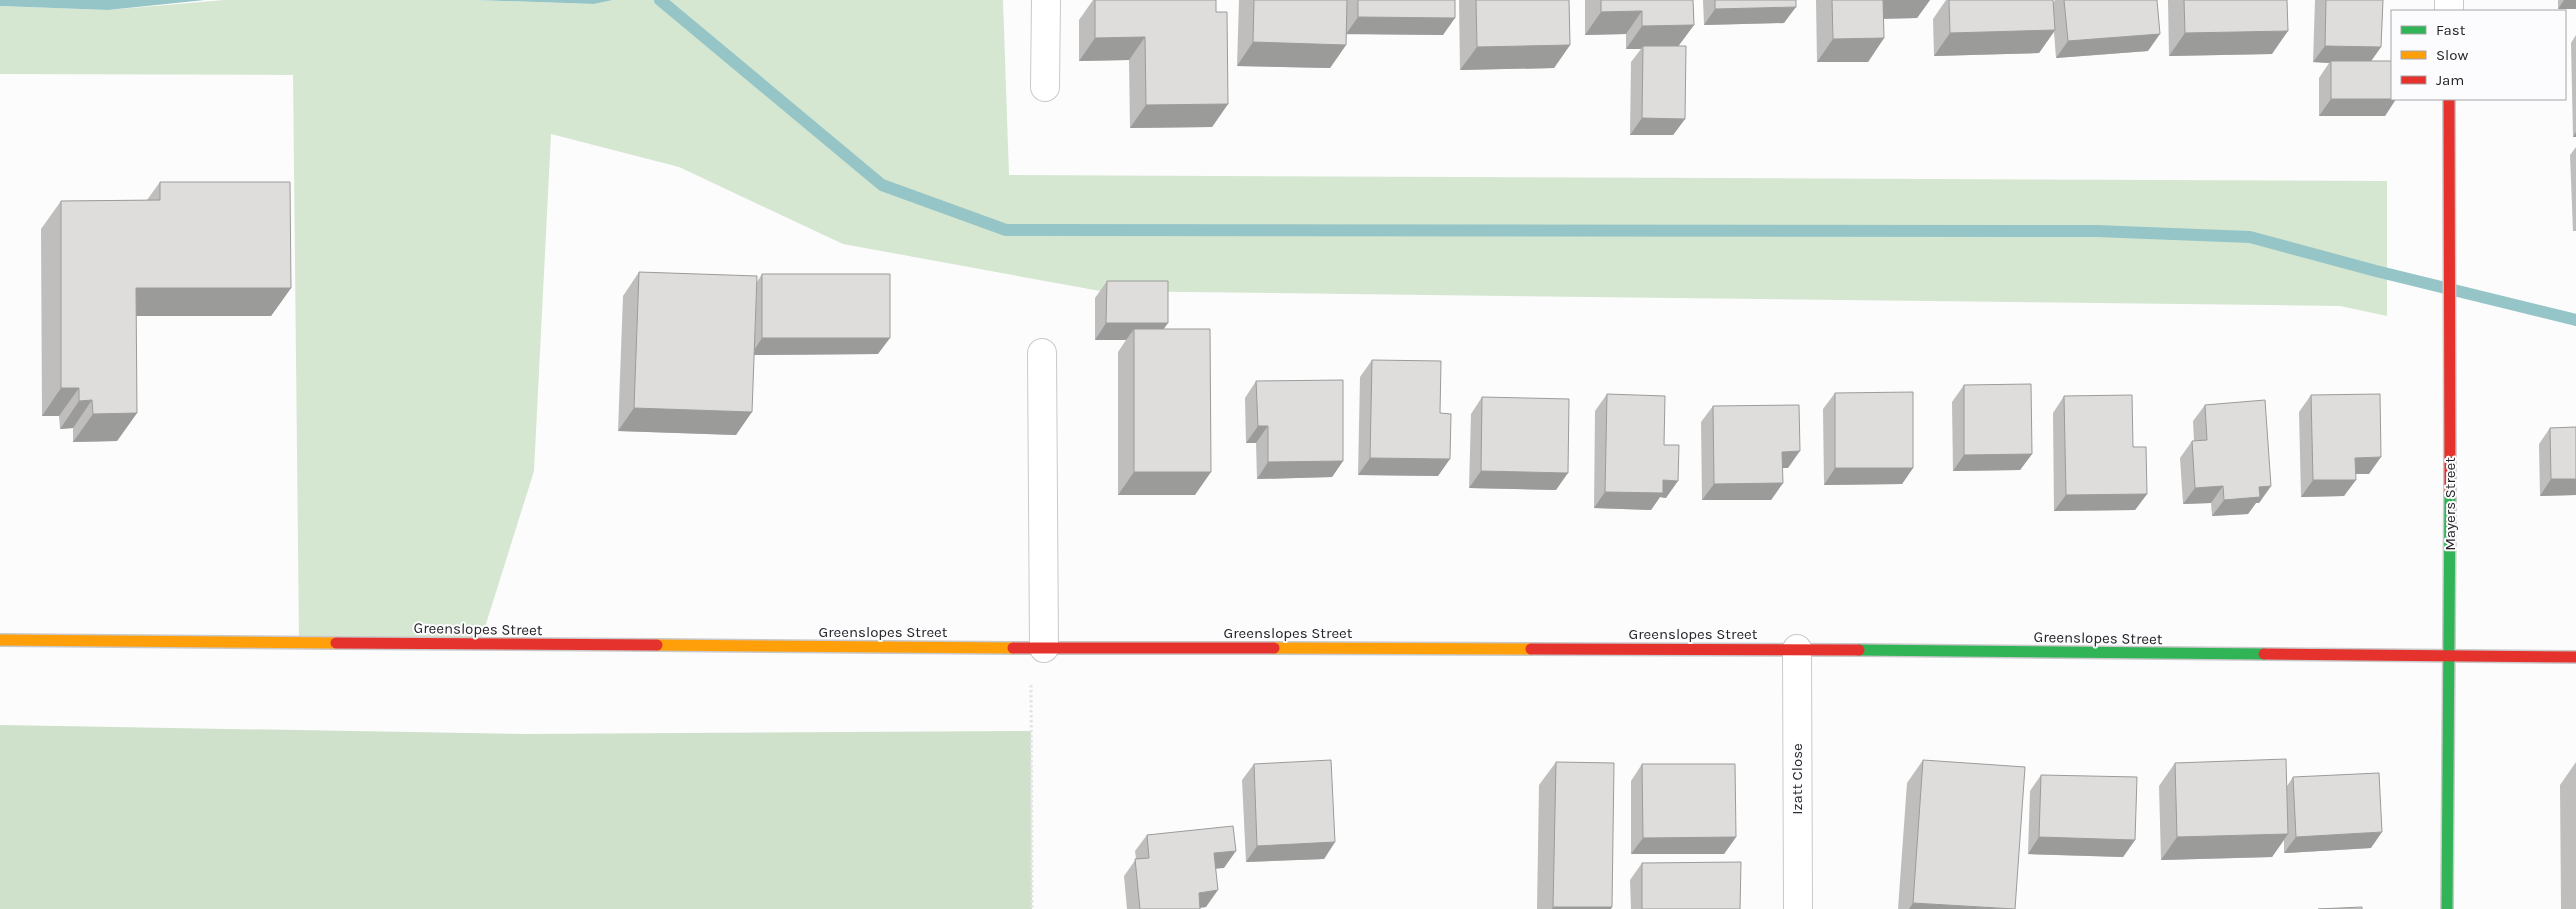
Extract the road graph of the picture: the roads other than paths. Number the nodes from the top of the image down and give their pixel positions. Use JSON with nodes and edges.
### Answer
{"nodes":[{"id":1,"x":1046,"y":0,"type":"edge"},
{"id":2,"x":1045,"y":87,"type":"dead end"},
{"id":3,"x":2449,"y":100,"type":"edge"},
{"id":4,"x":1042,"y":353,"type":"dead end"},
{"id":5,"x":0,"y":640,"type":"edge"},
{"id":6,"x":1038,"y":648,"type":"junction"},
{"id":7,"x":1797,"y":649,"type":"junction"},
{"id":8,"x":2576,"y":657,"type":"edge"},
{"id":9,"x":2448,"y":658,"type":"junction"},
{"id":10,"x":1798,"y":909,"type":"edge"},
{"id":11,"x":2447,"y":909,"type":"edge"}],
"edges":[{"from":1,"to":2,"type":"street"},
{"from":3,"to":9,"type":"street","name":"Mayers Street"},
{"from":4,"to":6,"type":"street"},
{"from":5,"to":6,"type":"street","name":"Greenslopes Street"},
{"from":6,"to":7,"type":"street","name":"Greenslopes Street"},
{"from":7,"to":9,"type":"street","name":"Greenslopes Street"},
{"from":7,"to":10,"type":"street","name":"Izatt Close"},
{"from":8,"to":9,"type":"street","name":"Greenslopes Street"},
{"from":9,"to":11,"type":"street","name":"Mayers Street"}]}
